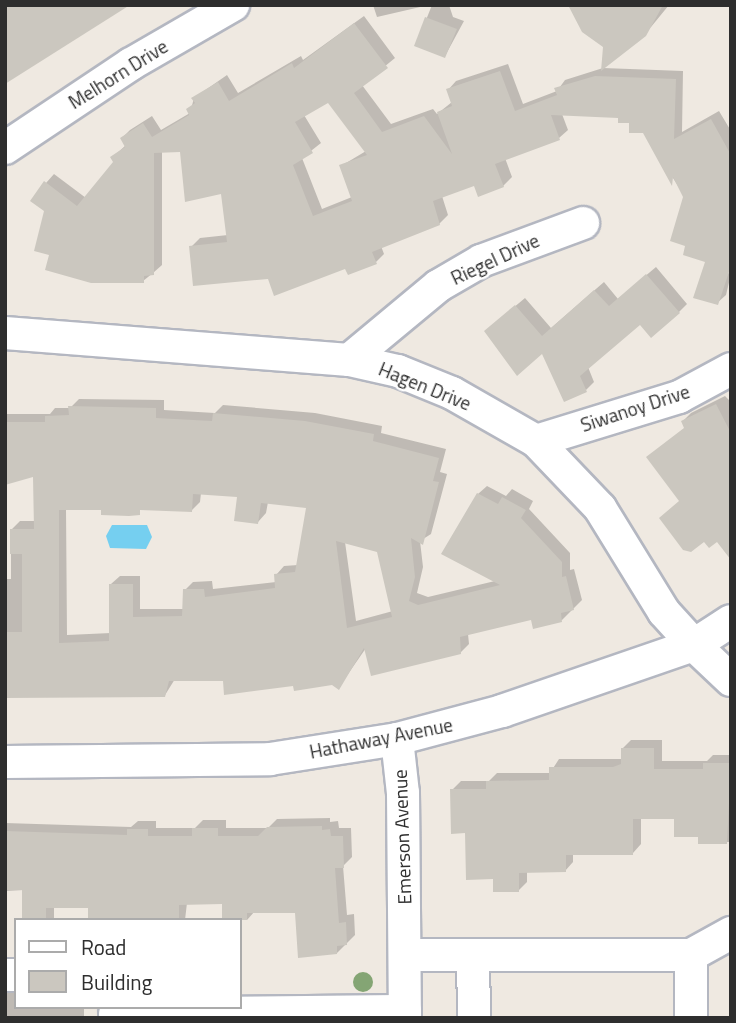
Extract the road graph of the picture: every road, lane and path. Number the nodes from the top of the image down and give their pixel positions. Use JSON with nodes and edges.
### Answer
{"nodes":[{"id":1,"x":233,"y":5,"type":"edge"},
{"id":2,"x":5,"y":148,"type":"edge"},
{"id":3,"x":583,"y":223,"type":"dead end"},
{"id":4,"x":5,"y":333,"type":"edge"},
{"id":5,"x":349,"y":360,"type":"junction"},
{"id":6,"x":731,"y":369,"type":"edge"},
{"id":7,"x":536,"y":441,"type":"junction"},
{"id":8,"x":731,"y":621,"type":"edge"},
{"id":9,"x":694,"y":645,"type":"junction"},
{"id":10,"x":731,"y":680,"type":"edge"},
{"id":11,"x":397,"y":739,"type":"junction"},
{"id":12,"x":5,"y":762,"type":"edge"},
{"id":13,"x":731,"y":933,"type":"edge"},
{"id":14,"x":405,"y":945,"type":"junction"},
{"id":15,"x":473,"y":955,"type":"junction"},
{"id":16,"x":691,"y":955,"type":"junction"},
{"id":17,"x":115,"y":1013,"type":"edge"},
{"id":18,"x":405,"y":1014,"type":"edge"},
{"id":19,"x":474,"y":1018,"type":"edge"},
{"id":20,"x":691,"y":1018,"type":"edge"}],
"edges":[{"from":1,"to":2,"type":"street","name":"Melhorn Drive"},
{"from":3,"to":5,"type":"street","name":"Riegel Drive"},
{"from":4,"to":5,"type":"street","name":"Hagen Drive"},
{"from":5,"to":7,"type":"street","name":"Hagen Drive"},
{"from":6,"to":7,"type":"street","name":"Siwanoy Drive"},
{"from":7,"to":9,"type":"street","name":"Hagen Drive"},
{"from":8,"to":9,"type":"street","name":"Hathaway Avenue"},
{"from":9,"to":10,"type":"street"},
{"from":9,"to":11,"type":"street","name":"Hathaway Avenue"},
{"from":11,"to":12,"type":"street","name":"Hathaway Avenue"},
{"from":11,"to":14,"type":"street","name":"Emerson Avenue"},
{"from":13,"to":16,"type":"street"},
{"from":14,"to":15,"type":"street"},
{"from":14,"to":18,"type":"street","name":"Emerson Avenue"},
{"from":15,"to":16,"type":"street"},
{"from":15,"to":19,"type":"street"},
{"from":16,"to":20,"type":"street"},
{"from":17,"to":18,"type":"street"}]}
